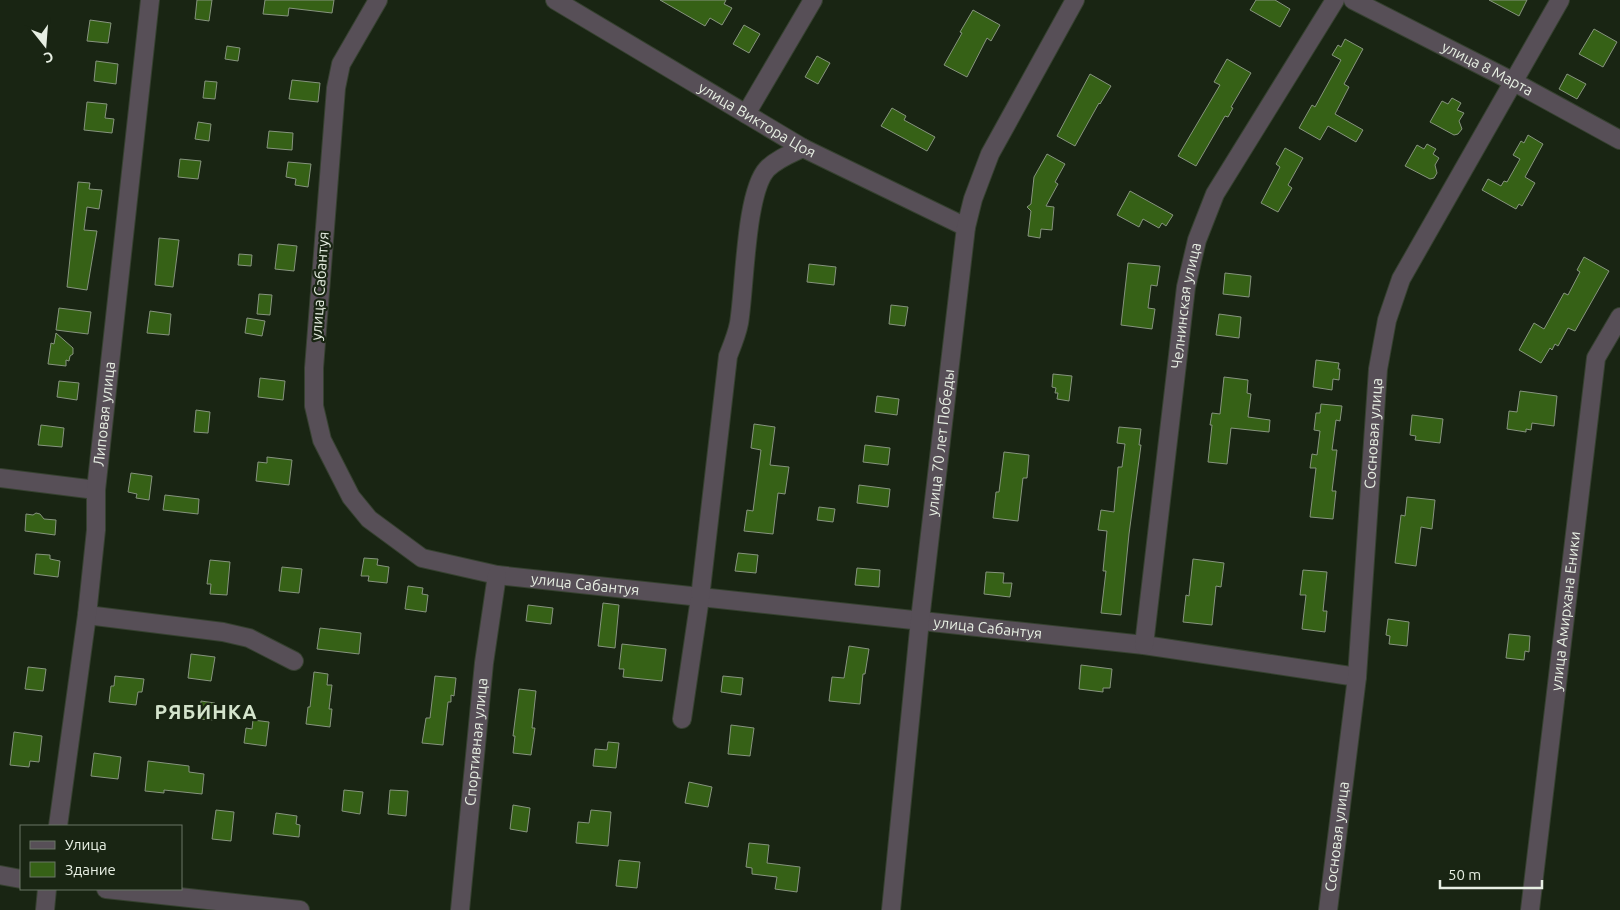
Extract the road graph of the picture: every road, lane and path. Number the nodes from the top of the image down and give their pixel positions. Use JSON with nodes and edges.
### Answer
{"nodes":[{"id":1,"x":150,"y":0,"type":"edge"},
{"id":2,"x":378,"y":0,"type":"edge"},
{"id":3,"x":555,"y":0,"type":"edge"},
{"id":4,"x":813,"y":0,"type":"edge"},
{"id":5,"x":1074,"y":0,"type":"edge"},
{"id":6,"x":1335,"y":0,"type":"edge"},
{"id":7,"x":1353,"y":0,"type":"edge"},
{"id":8,"x":1560,"y":0,"type":"edge"},
{"id":9,"x":580,"y":6,"type":"edge"},
{"id":10,"x":1514,"y":82,"type":"junction"},
{"id":11,"x":746,"y":114,"type":"junction"},
{"id":12,"x":1620,"y":140,"type":"edge"},
{"id":13,"x":804,"y":148,"type":"junction"},
{"id":14,"x":966,"y":227,"type":"junction"},
{"id":15,"x":1620,"y":317,"type":"edge"},
{"id":16,"x":0,"y":478,"type":"edge"},
{"id":17,"x":96,"y":490,"type":"junction"},
{"id":18,"x":497,"y":575,"type":"junction"},
{"id":19,"x":700,"y":598,"type":"junction"},
{"id":20,"x":87,"y":615,"type":"junction"},
{"id":21,"x":920,"y":620,"type":"junction"},
{"id":22,"x":1144,"y":645,"type":"junction"},
{"id":23,"x":294,"y":661,"type":"dead end"},
{"id":24,"x":1357,"y":677,"type":"junction"},
{"id":25,"x":682,"y":719,"type":"dead end"},
{"id":26,"x":58,"y":825,"type":"edge"},
{"id":27,"x":0,"y":875,"type":"edge"},
{"id":28,"x":20,"y":878,"type":"edge"},
{"id":29,"x":47,"y":890,"type":"edge"},
{"id":30,"x":115,"y":890,"type":"edge"},
{"id":31,"x":45,"y":910,"type":"edge"},
{"id":32,"x":300,"y":910,"type":"edge"},
{"id":33,"x":460,"y":910,"type":"edge"},
{"id":34,"x":891,"y":910,"type":"edge"},
{"id":35,"x":1328,"y":910,"type":"edge"},
{"id":36,"x":1530,"y":910,"type":"edge"}],
"edges":[{"from":1,"to":17,"type":"street","name":"Липовая улица"},
{"from":2,"to":18,"type":"street","name":"улица Сабантуя"},
{"from":3,"to":9,"type":"street","name":"улица Виктора Цоя"},
{"from":4,"to":11,"type":"street"},
{"from":5,"to":14,"type":"street","name":"улица 70 лет Победы"},
{"from":6,"to":22,"type":"street","name":"Челнинская улица"},
{"from":7,"to":10,"type":"street","name":"улица 8 Марта"},
{"from":8,"to":10,"type":"street","name":"Сосновая улица"},
{"from":9,"to":11,"type":"street","name":"улица Виктора Цоя"},
{"from":10,"to":12,"type":"street","name":"улица 8 Марта"},
{"from":10,"to":24,"type":"street","name":"Сосновая улица"},
{"from":11,"to":13,"type":"street","name":"улица Виктора Цоя"},
{"from":13,"to":14,"type":"street","name":"улица Виктора Цоя"},
{"from":13,"to":19,"type":"street"},
{"from":14,"to":21,"type":"street","name":"улица 70 лет Победы"},
{"from":15,"to":36,"type":"street","name":"улица Амирхана Еники"},
{"from":16,"to":17,"type":"street"},
{"from":17,"to":20,"type":"street","name":"Липовая улица"},
{"from":18,"to":19,"type":"street","name":"улица Сабантуя"},
{"from":18,"to":33,"type":"street","name":"Спортивная улица"},
{"from":19,"to":21,"type":"street","name":"улица Сабантуя"},
{"from":19,"to":25,"type":"street"},
{"from":20,"to":23,"type":"street"},
{"from":20,"to":26,"type":"street","name":"Липовая улица"},
{"from":21,"to":22,"type":"street","name":"улица Сабантуя"},
{"from":21,"to":34,"type":"street","name":"улица 70 лет Победы"},
{"from":22,"to":24,"type":"street","name":"улица Сабантуя"},
{"from":24,"to":35,"type":"street","name":"Сосновая улица"},
{"from":27,"to":28,"type":"street"},
{"from":29,"to":31,"type":"street"},
{"from":30,"to":32,"type":"street"}]}
